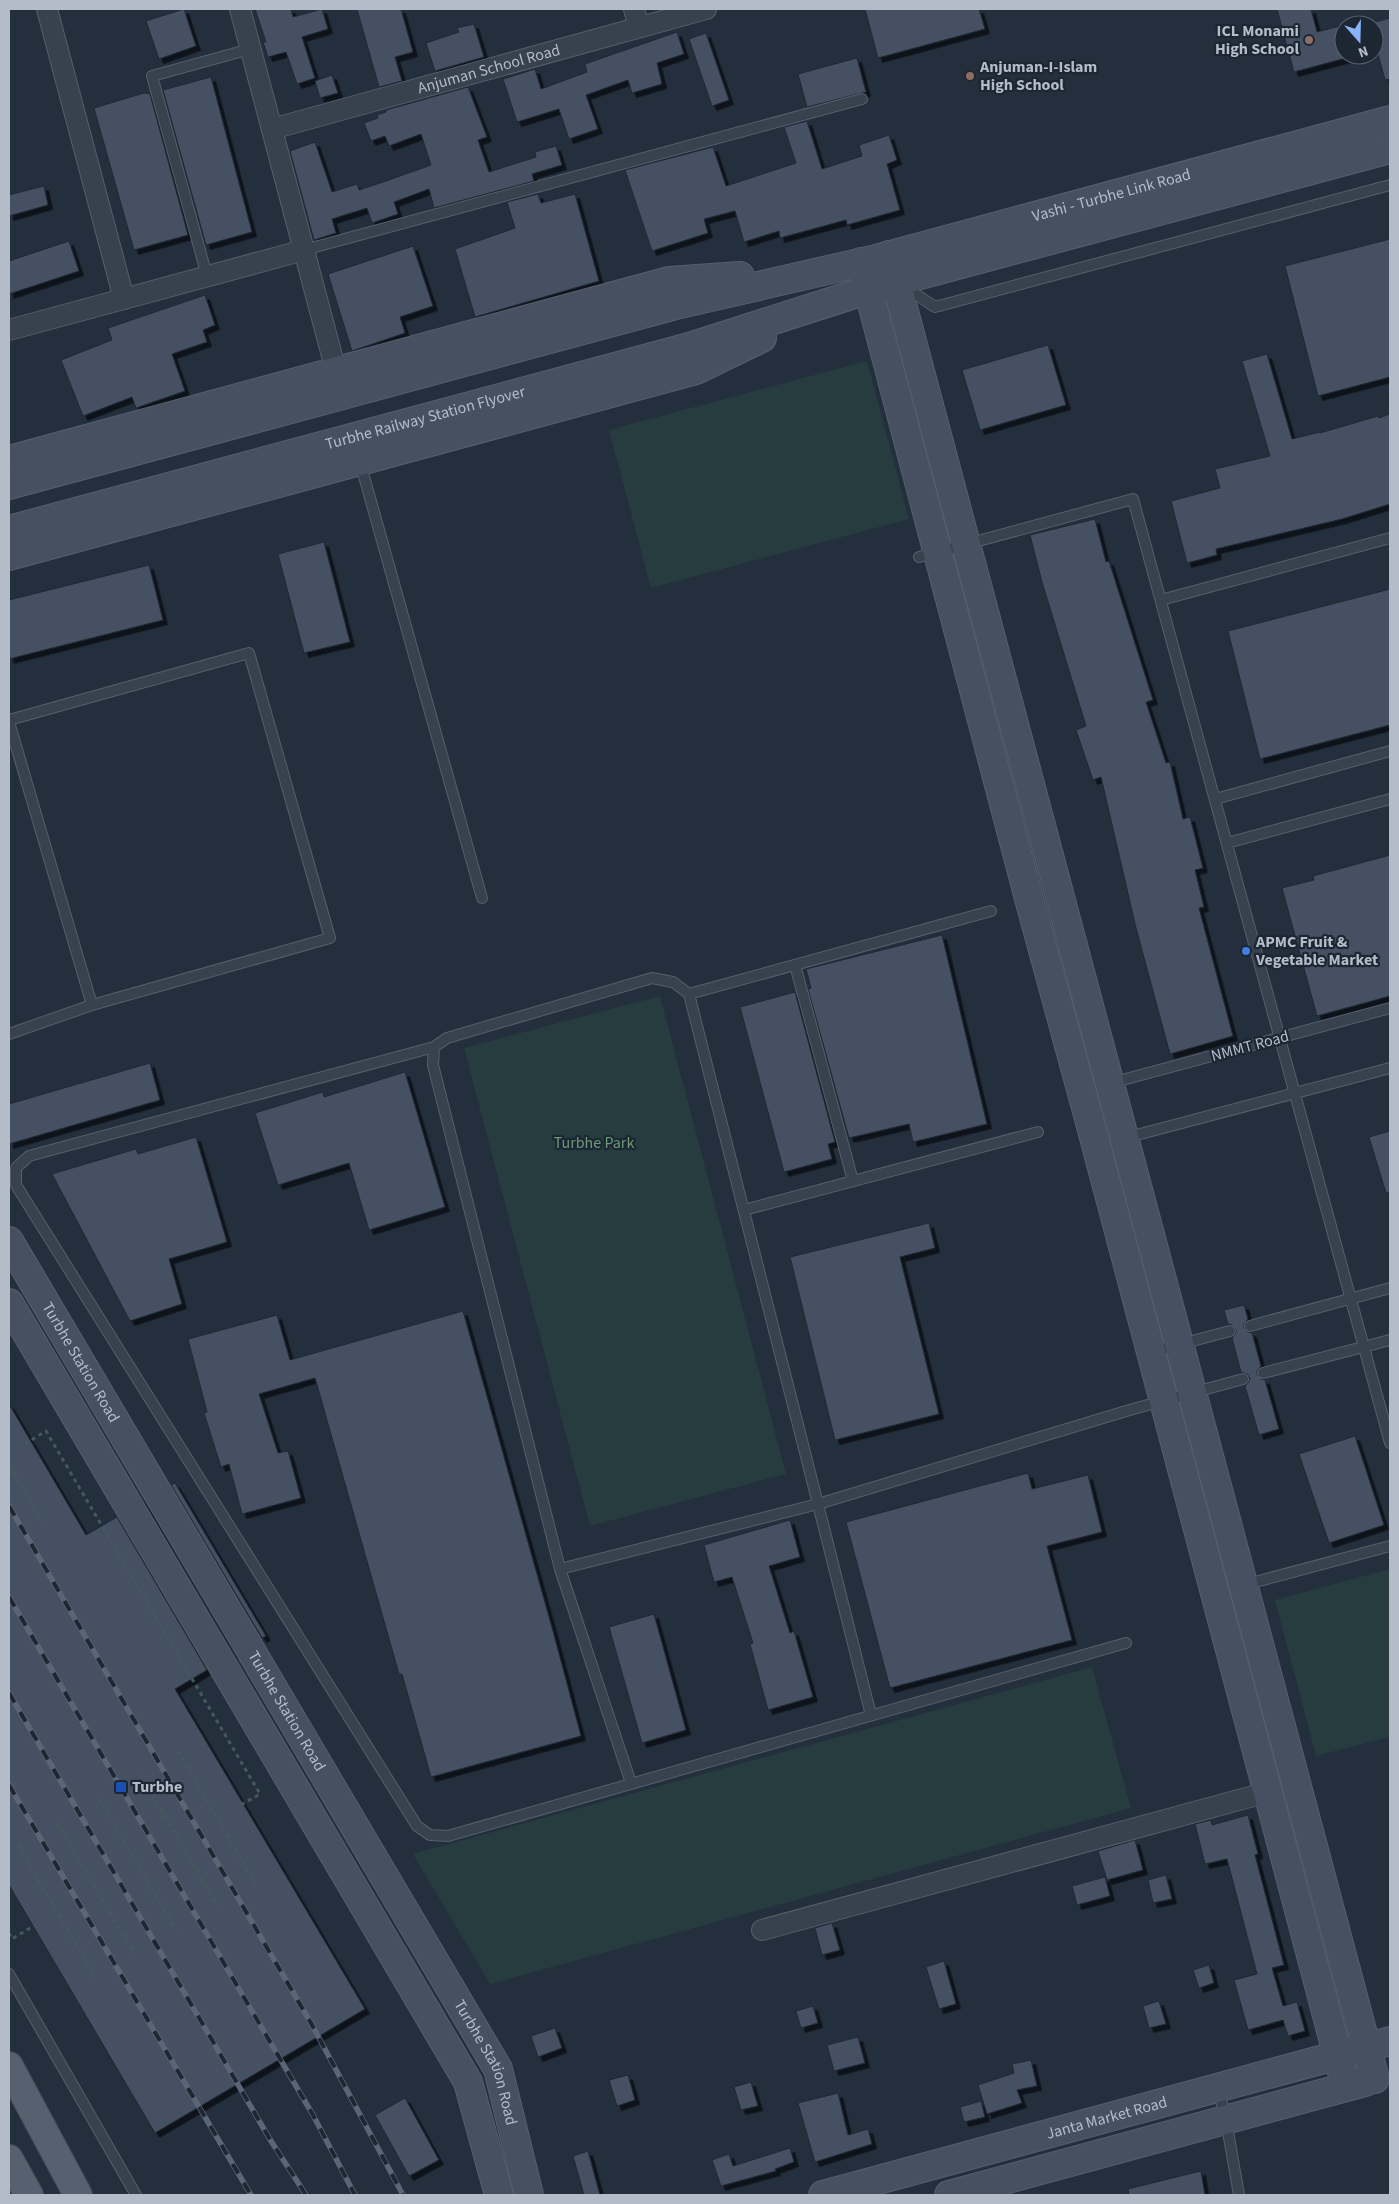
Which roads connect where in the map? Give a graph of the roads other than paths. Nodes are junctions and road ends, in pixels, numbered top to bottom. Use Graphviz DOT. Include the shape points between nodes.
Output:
graph roads {
  1 [pos="47,9"];
  2 [pos="240,9"];
  3 [pos="706,9"];
  4 [pos="637,18"];
  5 [pos="250,49"];
  6 [pos="862,99"];
  7 [pos="1390,120"];
  8 [pos="272,129"];
  9 [pos="1390,149"];
  10 [pos="1390,185"];
  11 [pos="304,250"];
  12 [pos="889,255"];
  13 [pos="861,262"];
  14 [pos="831,269"];
  15 [pos="207,276"];
  16 [pos="897,282"];
  17 [pos="869,290"];
  18 [pos="124,299"];
  19 [pos="839,299"];
  20 [pos="9,330"];
  21 [pos="336,371"];
  22 [pos="9,460"];
  23 [pos="360,461"];
  24 [pos="9,485"];
  25 [pos="9,530"];
  26 [pos="1390,538"];
  27 [pos="967,544"];
  28 [pos="929,555"];
  29 [pos="9,556"];
  30 [pos="1161,600"];
  31 [pos="9,721"];
  32 [pos="1390,751"];
  33 [pos="1215,799"];
  34 [pos="1390,799"];
  35 [pos="1227,843"];
  36 [pos="482,898"];
  37 [pos="1046,903"];
  38 [pos="991,911"];
  39 [pos="795,965"];
  40 [pos="689,994"];
  41 [pos="92,1005"];
  42 [pos="1390,1008"];
  43 [pos="9,1034"];
  44 [pos="1280,1038"];
  45 [pos="434,1047"];
  46 [pos="1390,1068"];
  47 [pos="1110,1083"];
  48 [pos="1295,1093"];
  49 [pos="1110,1126"];
  50 [pos="1038,1132"];
  51 [pos="853,1181"];
  52 [pos="744,1210"];
  53 [pos="9,1241"];
  54 [pos="1390,1288"];
  55 [pos="39,1292"];
  56 [pos="1351,1299"];
  57 [pos="10,1306"];
  58 [pos="1250,1326"];
  59 [pos="1230,1331"];
  60 [pos="1390,1340"];
  61 [pos="1180,1344"];
  62 [pos="1364,1347"];
  63 [pos="1151,1352"];
  64 [pos="1263,1373"];
  65 [pos="1243,1379"];
  66 [pos="1192,1392"];
  67 [pos="1164,1400"];
  68 [pos="1390,1444"];
  69 [pos="818,1504"];
  70 [pos="1390,1546"];
  71 [pos="560,1569"];
  72 [pos="209,1580"];
  73 [pos="1244,1586"];
  74 [pos="181,1596"];
  75 [pos="1126,1643"];
  76 [pos="871,1715"];
  77 [pos="631,1783"];
  78 [pos="1268,1792"];
  79 [pos="384,1875"];
  80 [pos="356,1893"];
  81 [pos="762,1930"];
  82 [pos="9,1974"];
  83 [pos="1379,2044"];
  84 [pos="1338,2055"];
  85 [pos="9,2066"];
  86 [pos="1383,2077"];
  87 [pos="1346,2087"];
  88 [pos="1218,2088"];
  89 [pos="1226,2120"];
  90 [pos="9,2159"];
  91 [pos="29,2195"];
  92 [pos="78,2195"];
  93 [pos="136,2195"];
  94 [pos="499,2195"];
  95 [pos="530,2195"];
  96 [pos="823,2195"];
  97 [pos="949,2195"];
  98 [pos="1238,2195"];
  1 -- 18 [label="street"];
  2 -- 5 [label="street"];
  3 -- 4 [label="street, Anjuman School Road"];
  4 -- 8 [label="street, Anjuman School Road"];
  5 -- 8 [label="street"];
  5 -- 15 [label="lane" via="152,76"];
  6 -- 11 [label="lane"];
  7 -- 12 [label="street, Vashi - Turbhe Link Road"];
  8 -- 11 [label="street"];
  9 -- 16 [label="street, Vashi - Turbhe Link Road"];
  10 -- 16 [label="lane" via="935,307"];
  11 -- 15 [label="street"];
  11 -- 21 [label="street"];
  12 -- 13 [label="street, Vashi - Turbhe Link Road"];
  12 -- 16 [label="street"];
  13 -- 14 [label="street, Vashi - Turbhe Link Road"];
  13 -- 17 [label="street"];
  14 -- 21 [label="street" via="669,281"];
  14 -- 24 [label="street" via="676,305"];
  15 -- 18 [label="street"];
  16 -- 17 [label="street, Vashi - Turbhe Link Road"];
  16 -- 27 [label="street"];
  17 -- 19 [label="street, Vashi - Turbhe Link Road"];
  17 -- 28 [label="street"];
  18 -- 20 [label="street"];
  19 -- 23 [label="street" via="696,370"];
  19 -- 25 [label="street, Turbhe Railway Station Flyover" via="689,346"];
  21 -- 22 [label="street"];
  23 -- 29 [label="street"];
  23 -- 36 [label="lane"];
  26 -- 30 [label="lane"];
  27 -- 28 [label="lane"];
  27 -- 30 [label="lane" via="1133,499"];
  27 -- 37 [label="street"];
  28 -- 37 [label="street"];
  30 -- 33 [label="lane"];
  31 -- 41 [label="lane"];
  31 -- 41 [label="lane" via="249,652 330,938"];
  32 -- 33 [label="lane"];
  33 -- 35 [label="lane"];
  34 -- 35 [label="lane"];
  35 -- 44 [label="lane"];
  37 -- 47 [label="street"];
  37 -- 49 [label="street"];
  38 -- 39 [label="lane"];
  39 -- 40 [label="lane"];
  39 -- 51 [label="lane"];
  40 -- 45 [label="lane" via="673,982 652,978 447,1038"];
  40 -- 52 [label="lane"];
  41 -- 43 [label="lane"];
  42 -- 44 [label="lane, NMMT Road"];
  44 -- 47 [label="lane, NMMT Road"];
  44 -- 48 [label="lane"];
  45 -- 71 [label="lane" via="433,1065"];
  45 -- 77 [label="lane" via="29,1156 16,1168 16,1186 417,1826 430,1835 448,1836"];
  46 -- 48 [label="lane"];
  47 -- 49 [label="street"];
  48 -- 49 [label="lane"];
  48 -- 56 [label="lane"];
  49 -- 61 [label="street"];
  49 -- 63 [label="street"];
  50 -- 51 [label="lane"];
  51 -- 52 [label="lane"];
  52 -- 69 [label="lane"];
  53 -- 55 [label="street, Turbhe Station Road"];
  54 -- 56 [label="lane"];
  55 -- 57 [label="street"];
  55 -- 72 [label="street, Turbhe Station Road"];
  56 -- 58 [label="lane"];
  56 -- 62 [label="lane"];
  57 -- 74 [label="street, Turbhe Station Road"];
  59 -- 61 [label="lane"];
  60 -- 62 [label="lane"];
  61 -- 63 [label="lane"];
  61 -- 66 [label="street"];
  62 -- 64 [label="lane"];
  62 -- 68 [label="lane"];
  63 -- 67 [label="street"];
  65 -- 66 [label="lane"];
  66 -- 67 [label="lane"];
  66 -- 73 [label="street"];
  67 -- 69 [label="lane"];
  67 -- 78 [label="street"];
  69 -- 71 [label="lane"];
  69 -- 76 [label="lane"];
  70 -- 73 [label="lane"];
  71 -- 77 [label="lane"];
  72 -- 74 [label="street"];
  72 -- 79 [label="street, Turbhe Station Road"];
  73 -- 83 [label="street"];
  74 -- 80 [label="street, Turbhe Station Road"];
  75 -- 76 [label="lane"];
  76 -- 77 [label="lane"];
  78 -- 81 [label="street"];
  78 -- 84 [label="street"];
  79 -- 80 [label="street"];
  79 -- 95 [label="street, Turbhe Station Road" via="498,2069"];
  80 -- 94 [label="street, Turbhe Station Road" via="468,2082"];
  82 -- 93 [label="lane"];
  83 -- 84 [label="street, Janta Market Road"];
  83 -- 86 [label="street"];
  84 -- 87 [label="street"];
  84 -- 88 [label="street, Janta Market Road"];
  85 -- 92 [label="main road"];
  86 -- 87 [label="street, Janta Market Road"];
  87 -- 89 [label="street, Janta Market Road"];
  88 -- 89 [label="lane"];
  88 -- 96 [label="street, Janta Market Road"];
  89 -- 97 [label="street, Janta Market Road"];
  89 -- 98 [label="lane"];
  90 -- 91 [label="main road"];
}
